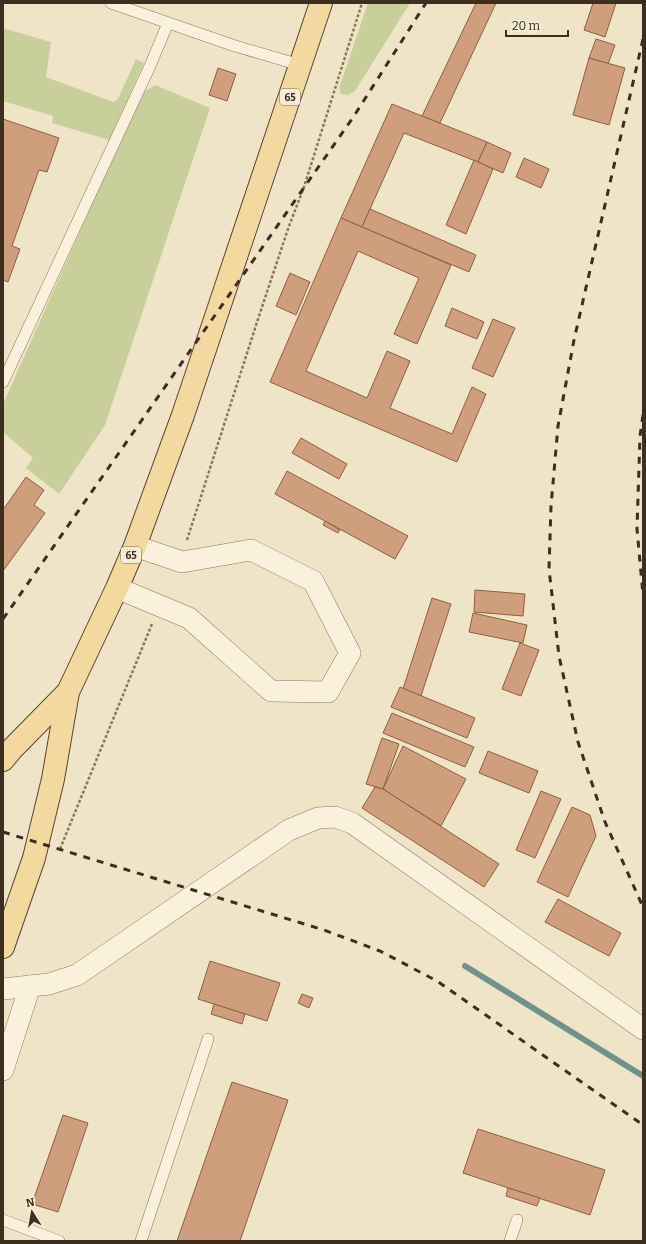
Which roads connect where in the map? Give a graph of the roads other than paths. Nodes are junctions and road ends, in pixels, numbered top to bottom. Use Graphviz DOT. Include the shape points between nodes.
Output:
graph roads {
  1 [pos="111,3"];
  2 [pos="321,3"];
  3 [pos="168,23"];
  4 [pos="300,65"];
  5 [pos="3,382"];
  6 [pos="135,546"];
  7 [pos="117,588"];
  8 [pos="68,692"];
  9 [pos="3,760"];
  10 [pos="3,947"];
  11 [pos="30,986"];
  12 [pos="3,989"];
  13 [pos="643,1029"];
  14 [pos="208,1039"];
  15 [pos="3,1070"];
  16 [pos="3,1220"];
  17 [pos="517,1220"];
  18 [pos="60,1241"];
  19 [pos="141,1241"];
  20 [pos="510,1241"];
  1 -- 3 [label="lane"];
  2 -- 4 [label="main road, 65"];
  3 -- 4 [label="lane"];
  3 -- 5 [label="lane"];
  4 -- 6 [label="main road, 65" via="183,414"];
  6 -- 7 [label="main road, 65"];
  6 -- 7 [label="street" via="182,562 251,550 313,581 350,653 328,692 271,691 189,618"];
  7 -- 8 [label="main road, 65"];
  8 -- 9 [label="main road, 65"];
  8 -- 10 [label="main road, 65" via="53,779 34,858"];
  11 -- 12 [label="street"];
  11 -- 13 [label="street" via="50,984 76,975 289,830 318,818 335,817 352,823"];
  11 -- 15 [label="street"];
  14 -- 19 [label="lane"];
  16 -- 18 [label="lane"];
  17 -- 20 [label="lane"];
}
